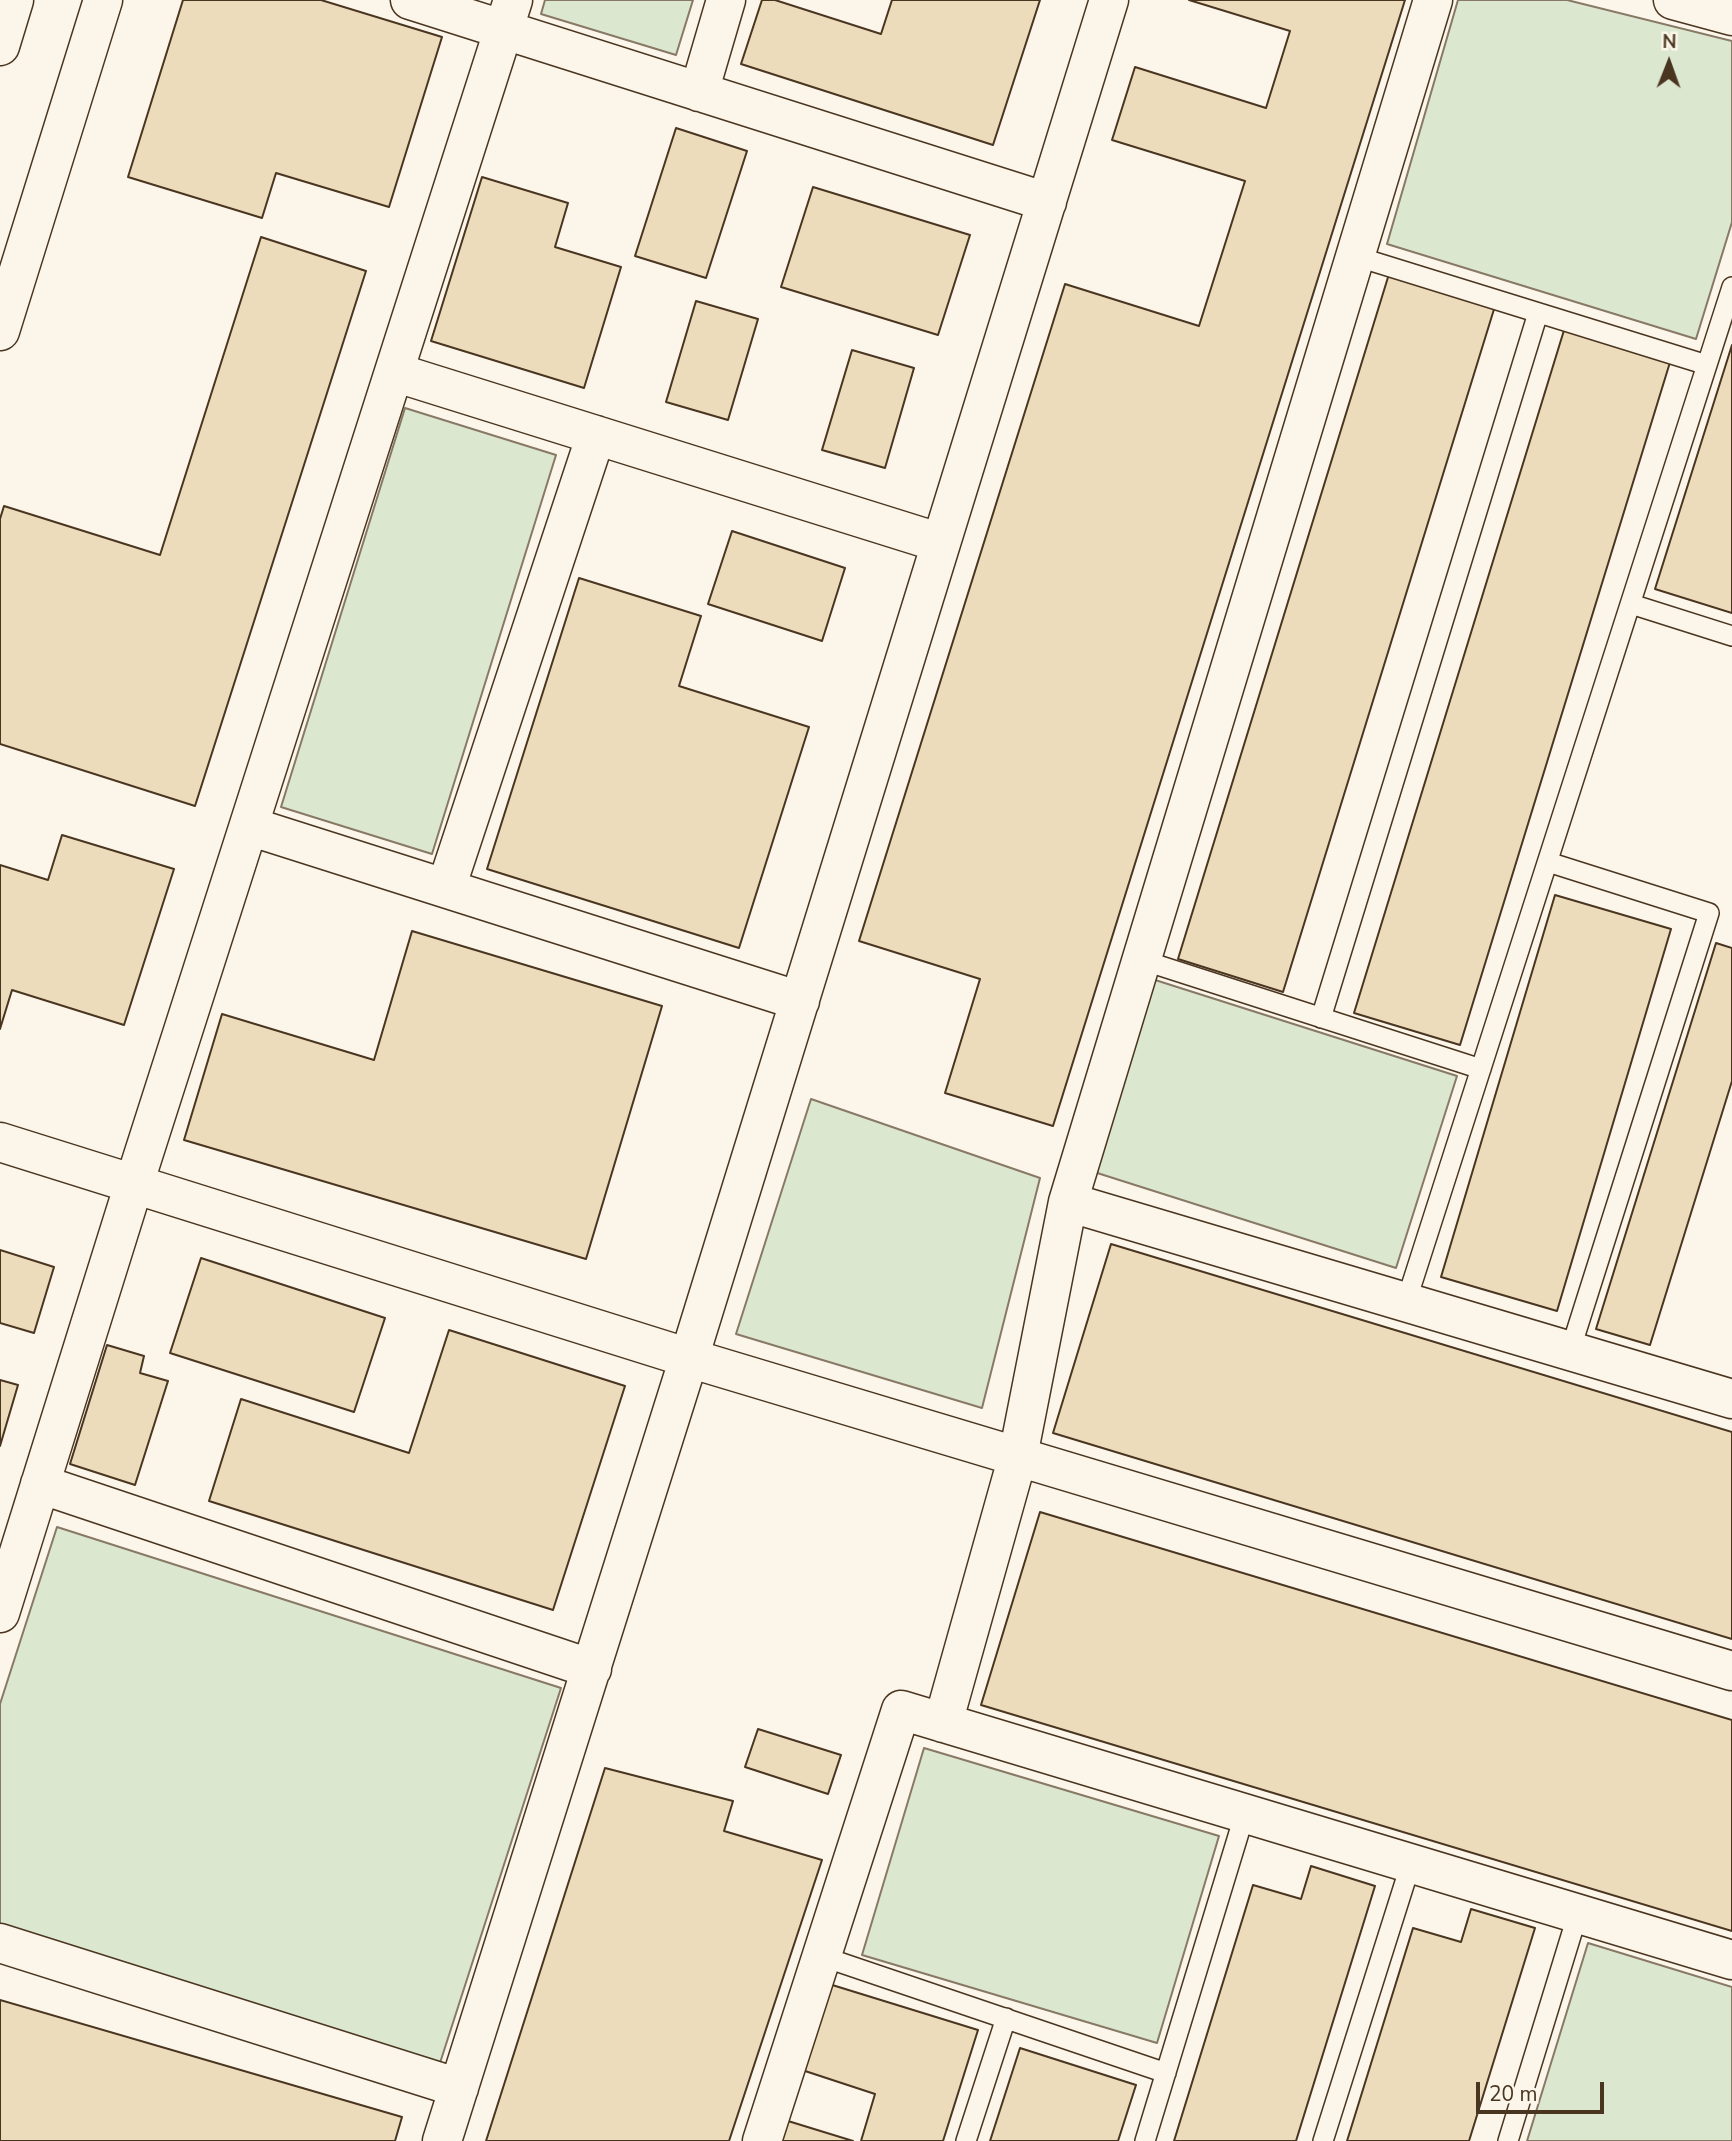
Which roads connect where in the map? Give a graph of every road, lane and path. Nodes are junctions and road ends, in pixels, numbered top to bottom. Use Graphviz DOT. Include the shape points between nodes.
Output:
graph roads {
  1 [pos="14,0"];
  2 [pos="103,0"];
  3 [pos="410,0"];
  4 [pos="726,0"];
  5 [pos="1109,0"];
  6 [pos="1433,0"];
  7 [pos="1673,0"];
  8 [pos="508,15"];
  9 [pos="1732,16"];
  10 [pos="0,46"];
  11 [pos="699,92"];
  12 [pos="1047,202"];
  13 [pos="1356,256"];
  14 [pos="1732,287"];
  15 [pos="1538,313"];
  16 [pos="0,331"];
  17 [pos="1707,365"];
  18 [pos="394,372"];
  19 [pos="596,435"];
  20 [pos="941,543"];
  21 [pos="1631,604"];
  22 [pos="1732,636"];
  23 [pos="249,826"];
  24 [pos="1548,862"];
  25 [pos="446,888"];
  26 [pos="1142,960"];
  27 [pos="800,1001"];
  28 [pos="1321,1018"];
  29 [pos="1481,1069"];
  30 [pos="0,1142"];
  31 [pos="134,1184"];
  32 [pos="1068,1202"];
  33 [pos="1406,1302"];
  34 [pos="1570,1351"];
  35 [pos="689,1357"];
  36 [pos="1732,1399"];
  37 [pos="1018,1456"];
  38 [pos="40,1484"];
  39 [pos="0,1613"];
  40 [pos="592,1669"];
  41 [pos="1732,1671"];
  42 [pos="943,1723"];
  43 [pos="1245,1813"];
  44 [pos="1411,1863"];
  45 [pos="1578,1913"];
  46 [pos="0,1943"];
  47 [pos="821,1956"];
  48 [pos="1732,1960"];
  49 [pos="1006,2018"];
  50 [pos="1166,2073"];
  51 [pos="459,2088"];
  52 [pos="442,2141"];
  53 [pos="762,2141"];
  54 [pos="967,2141"];
  55 [pos="1145,2141"];
  56 [pos="1323,2141"];
  57 [pos="1508,2141"];
  1 -- 10 [label="street"];
  2 -- 16 [label="street"];
  3 -- 8 [label="street"];
  4 -- 11 [label="street"];
  5 -- 12 [label="street"];
  6 -- 13 [label="street"];
  7 -- 9 [label="street"];
  8 -- 11 [label="street"];
  8 -- 18 [label="street"];
  11 -- 12 [label="street"];
  12 -- 20 [label="street"];
  13 -- 15 [label="lane"];
  13 -- 26 [label="street"];
  14 -- 17 [label="lane"];
  15 -- 17 [label="lane"];
  15 -- 28 [label="lane"];
  17 -- 21 [label="lane"];
  18 -- 19 [label="street"];
  18 -- 23 [label="street"];
  19 -- 20 [label="street"];
  19 -- 25 [label="street"];
  20 -- 27 [label="street"];
  21 -- 22 [label="lane"];
  21 -- 24 [label="lane"];
  23 -- 25 [label="street"];
  23 -- 31 [label="street"];
  24 -- 29 [label="lane"];
  24 -- 34 [label="lane" via="1709,913"];
  25 -- 27 [label="street"];
  26 -- 28 [label="lane"];
  26 -- 32 [label="street"];
  27 -- 35 [label="street"];
  28 -- 29 [label="lane"];
  29 -- 33 [label="lane"];
  30 -- 31 [label="street"];
  31 -- 35 [label="street"];
  31 -- 38 [label="street"];
  32 -- 33 [label="street"];
  32 -- 37 [label="street"];
  33 -- 34 [label="street"];
  34 -- 36 [label="street"];
  35 -- 37 [label="street"];
  35 -- 40 [label="street"];
  37 -- 41 [label="street"];
  37 -- 42 [label="street"];
  38 -- 39 [label="street"];
  38 -- 40 [label="street"];
  40 -- 51 [label="street"];
  42 -- 43 [label="street"];
  42 -- 47 [label="street" via="901,1710"];
  43 -- 44 [label="street"];
  43 -- 50 [label="lane"];
  44 -- 45 [label="street"];
  44 -- 56 [label="lane"];
  45 -- 48 [label="street"];
  45 -- 57 [label="lane"];
  46 -- 51 [label="street"];
  47 -- 49 [label="lane"];
  47 -- 53 [label="street"];
  49 -- 50 [label="lane"];
  49 -- 54 [label="lane"];
  50 -- 55 [label="lane"];
  51 -- 52 [label="street"];
}
